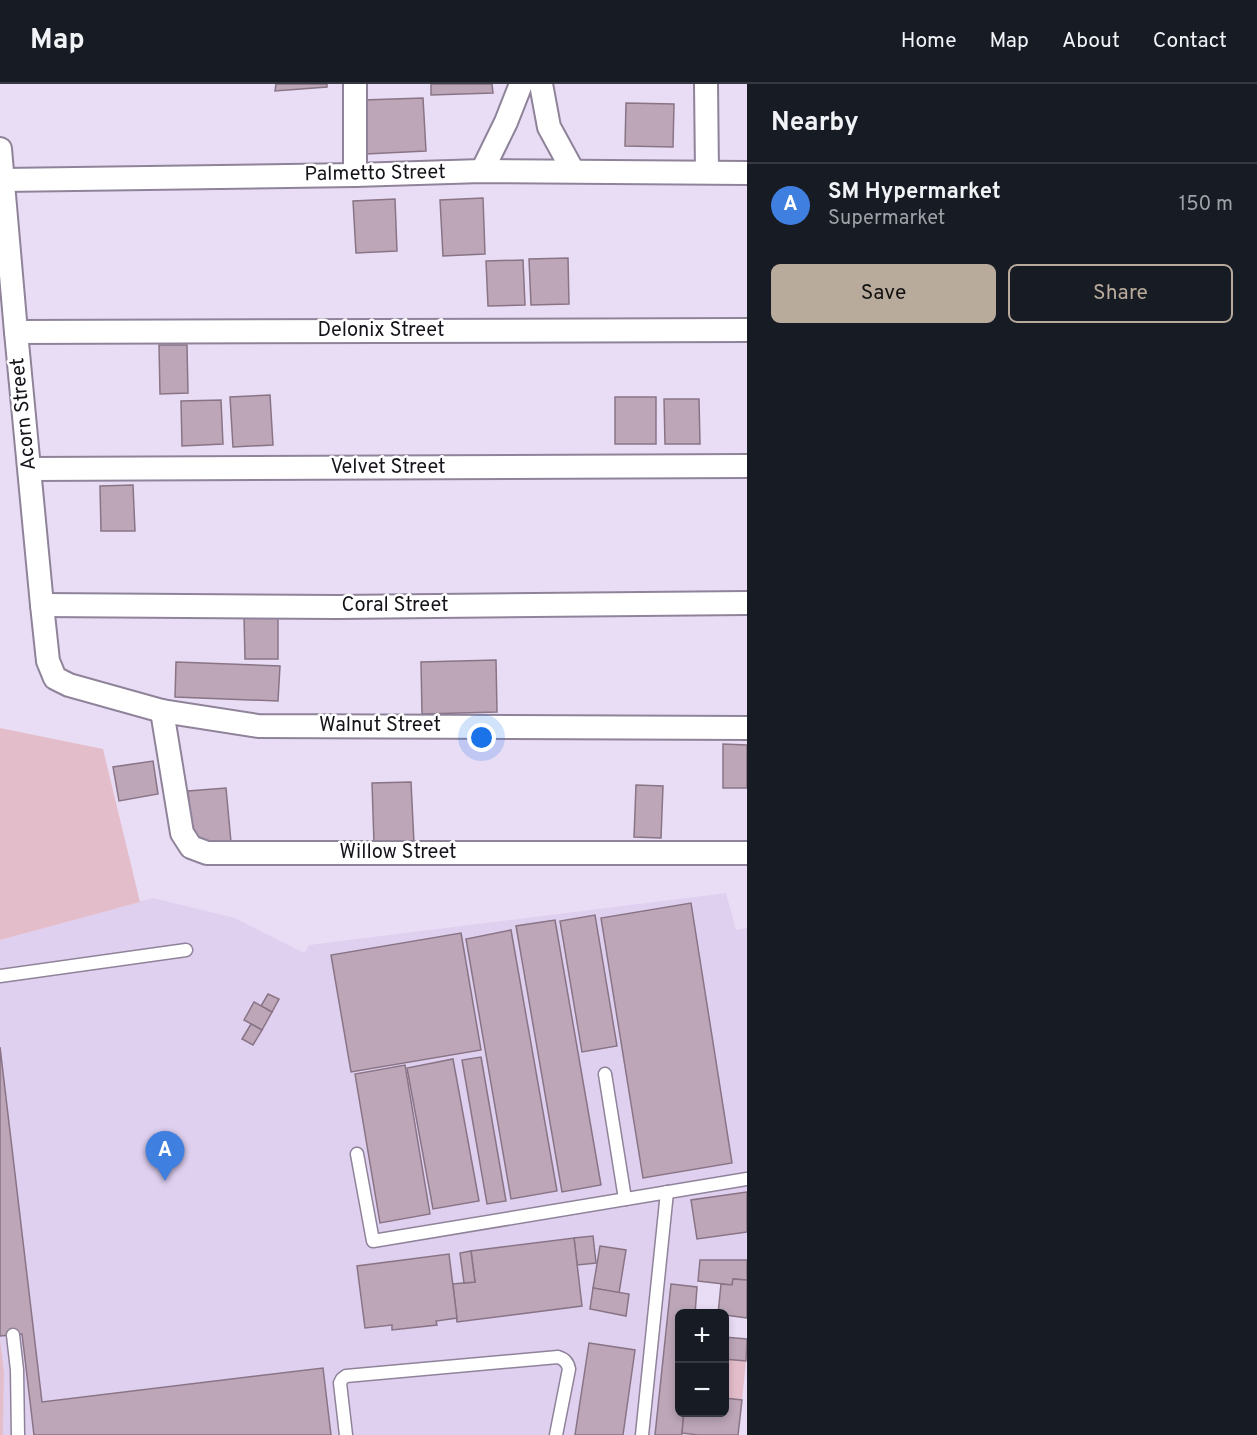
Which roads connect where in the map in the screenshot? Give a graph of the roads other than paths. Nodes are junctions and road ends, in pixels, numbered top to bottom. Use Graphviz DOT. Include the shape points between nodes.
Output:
graph roads {
  1 [pos="355,84"];
  2 [pos="521,84"];
  3 [pos="541,84"];
  4 [pos="706,84"];
  5 [pos="0,149"];
  6 [pos="482,171"];
  7 [pos="573,171"];
  8 [pos="707,172"];
  9 [pos="747,173"];
  10 [pos="355,175"];
  11 [pos="3,180"];
  12 [pos="747,330"];
  13 [pos="16,333"];
  14 [pos="747,466"];
  15 [pos="30,469"];
  16 [pos="747,603"];
  17 [pos="42,604"];
  18 [pos="55,678"];
  19 [pos="162,711"];
  20 [pos="747,728"];
  21 [pos="747,854"];
  22 [pos="186,950"];
  23 [pos="0,976"];
  24 [pos="605,1074"];
  25 [pos="357,1154"];
  26 [pos="747,1179"];
  27 [pos="667,1192"];
  28 [pos="625,1199"];
  29 [pos="13,1335"];
  30 [pos="18,1435"];
  31 [pos="346,1435"];
  32 [pos="556,1435"];
  33 [pos="642,1435"];
  1 -- 10 [label="street"];
  2 -- 6 [label="street"];
  3 -- 7 [label="street" via="549,127"];
  4 -- 8 [label="street"];
  5 -- 11 [label="street, Acorn Street"];
  6 -- 7 [label="street, Palmetto Street"];
  6 -- 10 [label="street, Palmetto Street"];
  7 -- 8 [label="street, Palmetto Street"];
  8 -- 9 [label="street, Palmetto Street"];
  10 -- 11 [label="street, Palmetto Street"];
  11 -- 13 [label="street, Acorn Street"];
  12 -- 13 [label="street, Delonix Street"];
  13 -- 15 [label="street, Acorn Street"];
  14 -- 15 [label="street, Velvet Street"];
  15 -- 17 [label="street, Acorn Street"];
  16 -- 17 [label="street, Coral Street" via="337,607"];
  17 -- 18 [label="street, Acorn Street" via="48,662"];
  18 -- 19 [label="street, Walnut Street"];
  19 -- 20 [label="street, Walnut Street" via="258,726"];
  19 -- 21 [label="street, Willow Street" via="182,833 191,847 207,853"];
  22 -- 23 [label="lane"];
  24 -- 28 [label="lane"];
  25 -- 28 [label="lane" via="373,1241"];
  26 -- 27 [label="lane"];
  27 -- 28 [label="lane"];
  27 -- 33 [label="lane"];
  29 -- 30 [label="lane"];
  31 -- 32 [label="lane" via="340,1383 346,1376 558,1357 566,1361 569,1369"];
}
